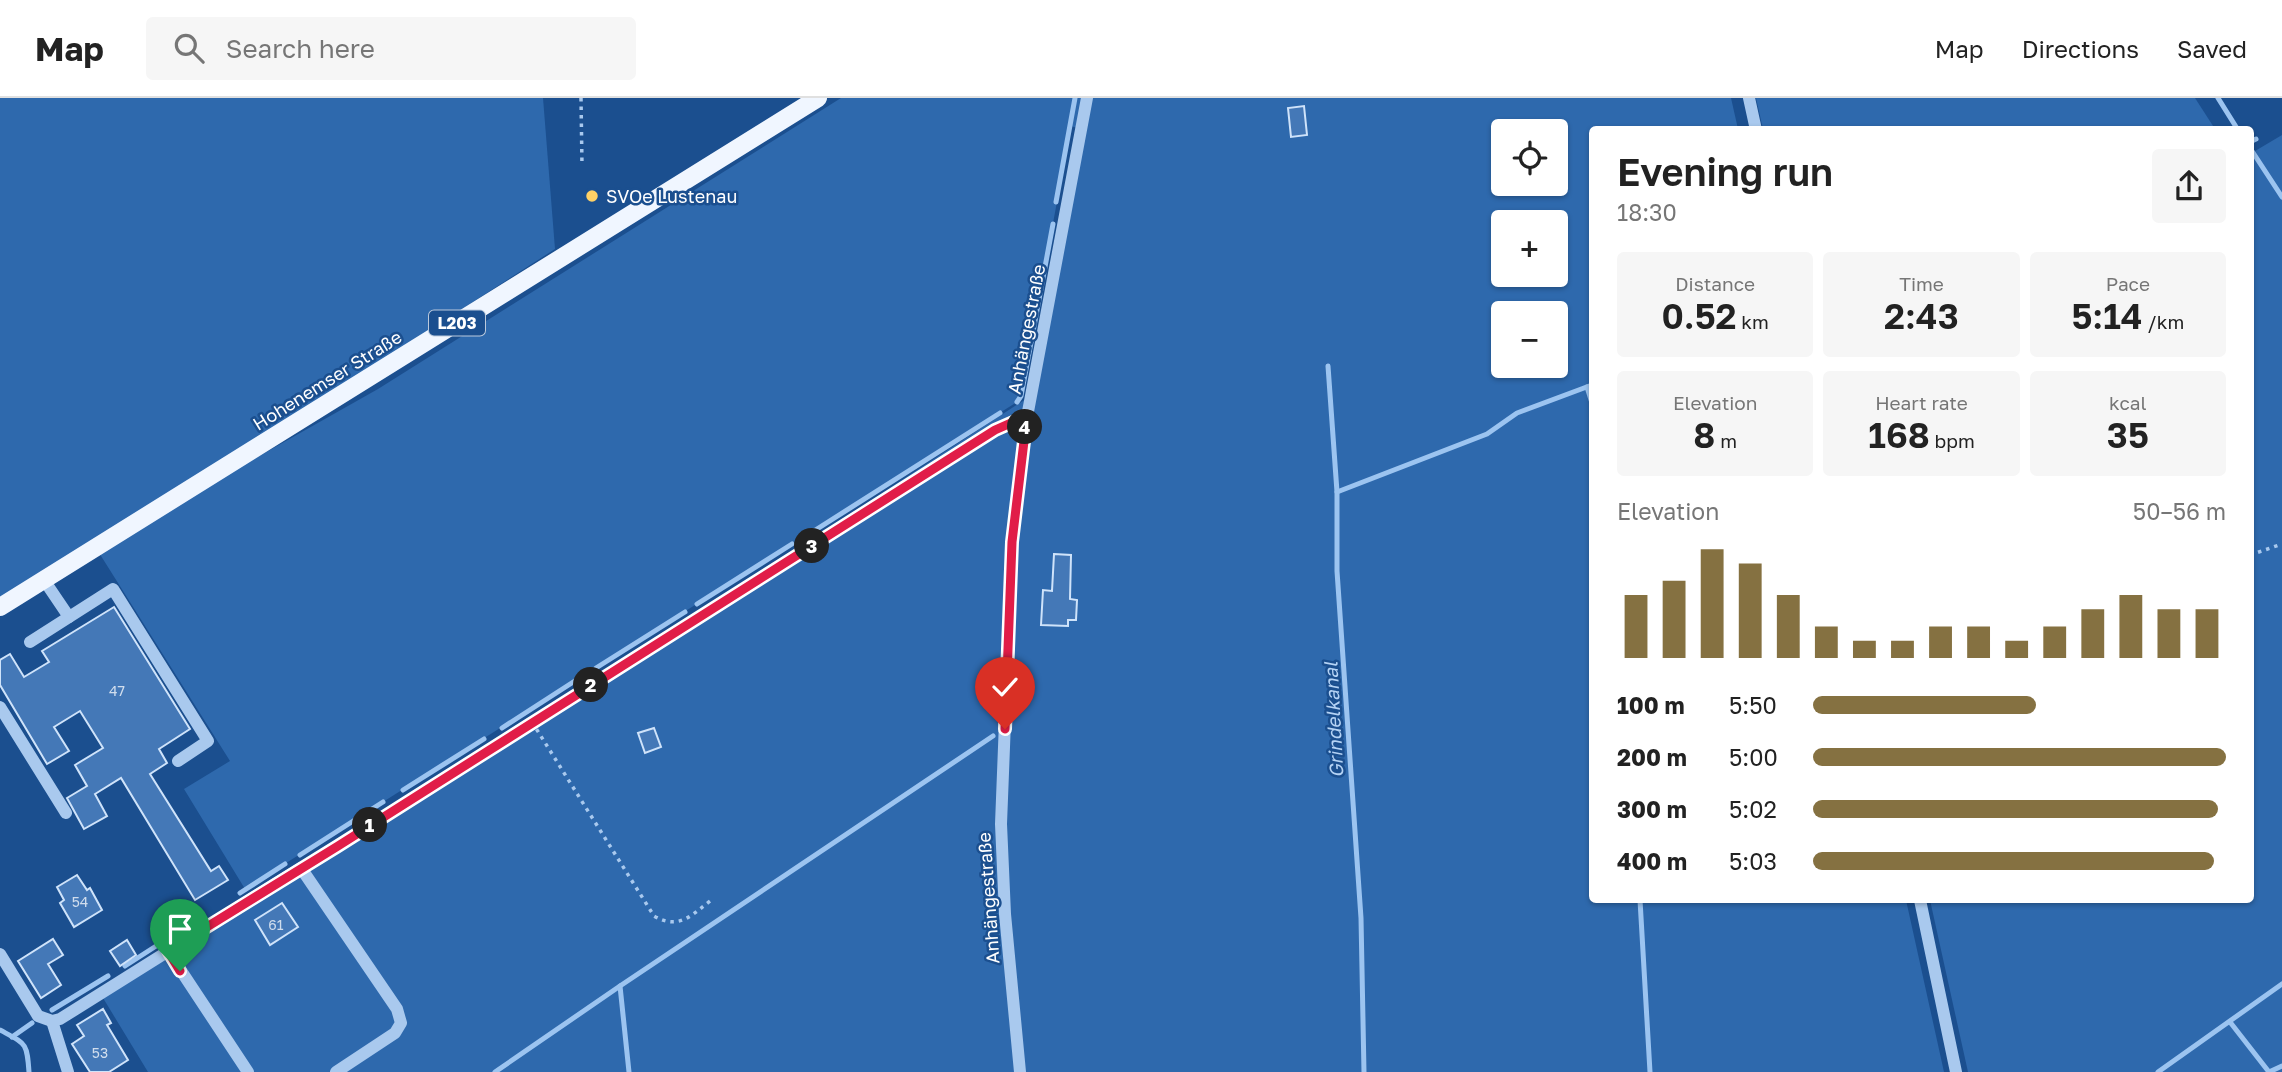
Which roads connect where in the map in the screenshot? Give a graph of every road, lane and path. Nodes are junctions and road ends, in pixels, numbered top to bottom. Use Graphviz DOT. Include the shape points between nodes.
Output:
graph roads {
  1 [pos="581,98"];
  2 [pos="818,98"];
  3 [pos="1087,98"];
  4 [pos="1749,98"];
  5 [pos="1755,126"];
  6 [pos="582,166"];
  7 [pos="1027,416"];
  8 [pos="2282,544"];
  9 [pos="2254,554"];
  10 [pos="44,580"];
  11 [pos="0,607"];
  12 [pos="69,618"];
  13 [pos="30,642"];
  14 [pos="0,707"];
  15 [pos="532,722"];
  16 [pos="178,761"];
  17 [pos="66,813"];
  18 [pos="301,868"];
  19 [pos="713,899"];
  20 [pos="1921,903"];
  21 [pos="168,951"];
  22 [pos="0,954"];
  23 [pos="52,1021"];
  24 [pos="342,1071"];
  25 [pos="68,1072"];
  26 [pos="248,1072"];
  27 [pos="1020,1072"];
  28 [pos="1956,1072"];
  1 -- 6 [label="path"];
  2 -- 10 [label="main road, Hohenemser Straße / L203"];
  3 -- 7 [label="street, Anhängestraße"];
  4 -- 5 [label="street"];
  7 -- 15 [label="path" via="995,430"];
  7 -- 27 [label="street, Anhängestraße" via="1012,542 1000,824"];
  8 -- 9 [label="path"];
  10 -- 11 [label="main road, Hohenemser Straße / L203"];
  10 -- 12 [label="street"];
  12 -- 13 [label="street"];
  12 -- 16 [label="street" via="113,589 208,741"];
  14 -- 17 [label="street"];
  15 -- 18 [label="path"];
  15 -- 19 [label="path" via="654,916 674,923"];
  18 -- 21 [label="street"];
  18 -- 24 [label="street" via="397,1009 401,1023 395,1033"];
  20 -- 28 [label="street"];
  21 -- 23 [label="street"];
  21 -- 26 [label="street"];
  22 -- 23 [label="street" via="38,1016"];
  23 -- 25 [label="street"];
}
